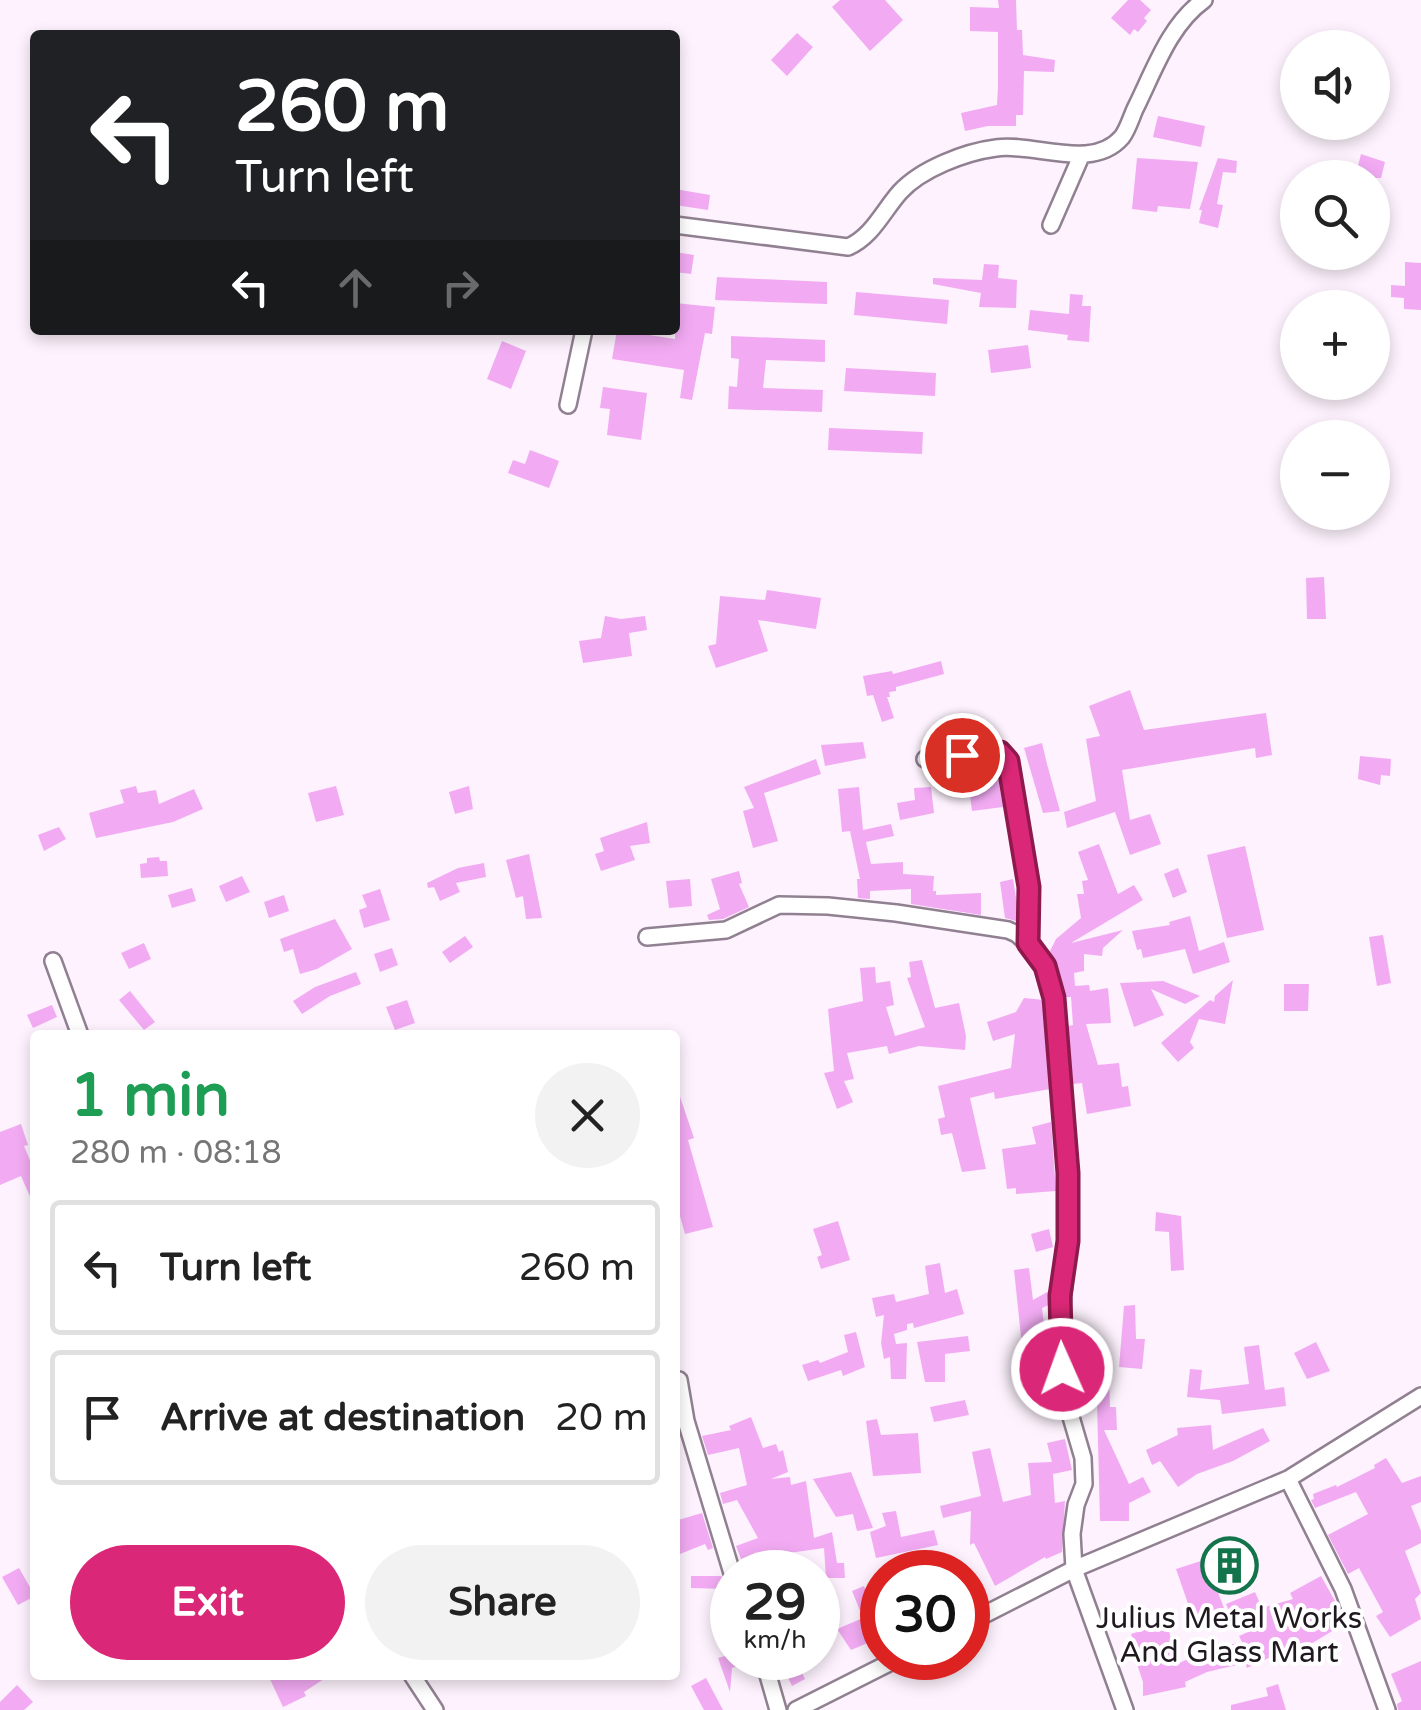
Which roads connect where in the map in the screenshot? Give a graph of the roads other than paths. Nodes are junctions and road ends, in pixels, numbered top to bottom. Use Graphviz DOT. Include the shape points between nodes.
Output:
graph roads {
  1 [pos="1204,0"];
  2 [pos="1082,154"];
  3 [pos="680,226"];
  4 [pos="1051,226"];
  5 [pos="583,335"];
  6 [pos="568,404"];
  7 [pos="925,758"];
  8 [pos="647,937"];
  9 [pos="1028,943"];
  10 [pos="53,962"];
  11 [pos="78,1030"];
  12 [pos="680,1386"];
  13 [pos="1421,1396"];
  14 [pos="1288,1479"];
  15 [pos="725,1550"];
  16 [pos="1074,1568"];
  17 [pos="990,1612"];
  18 [pos="860,1678"];
  19 [pos="415,1680"];
  20 [pos="769,1680"];
  21 [pos="435,1710"];
  22 [pos="778,1710"];
  23 [pos="796,1710"];
  24 [pos="1126,1710"];
  25 [pos="1387,1710"];
  1 -- 2 [label="street" via="1166,44 1122,136 1108,148"];
  2 -- 3 [label="street" via="998,147 964,156 904,188 862,241 848,247"];
  2 -- 4 [label="street"];
  5 -- 6 [label="street"];
  7 -- 9 [label="street" via="1000,752 1008,761 1029,887"];
  8 -- 9 [label="street" via="726,930 779,905 1008,930"];
  9 -- 16 [label="street" via="1045,966 1054,998 1068,1173 1059,1345 1083,1458"];
  10 -- 11 [label="street"];
  12 -- 15 [label="street"];
  13 -- 14 [label="street"];
  14 -- 16 [label="street"];
  14 -- 25 [label="street" via="1343,1589"];
  16 -- 17 [label="street"];
  16 -- 24 [label="street"];
  18 -- 23 [label="street"];
  19 -- 21 [label="street"];
  20 -- 22 [label="street"];
}
